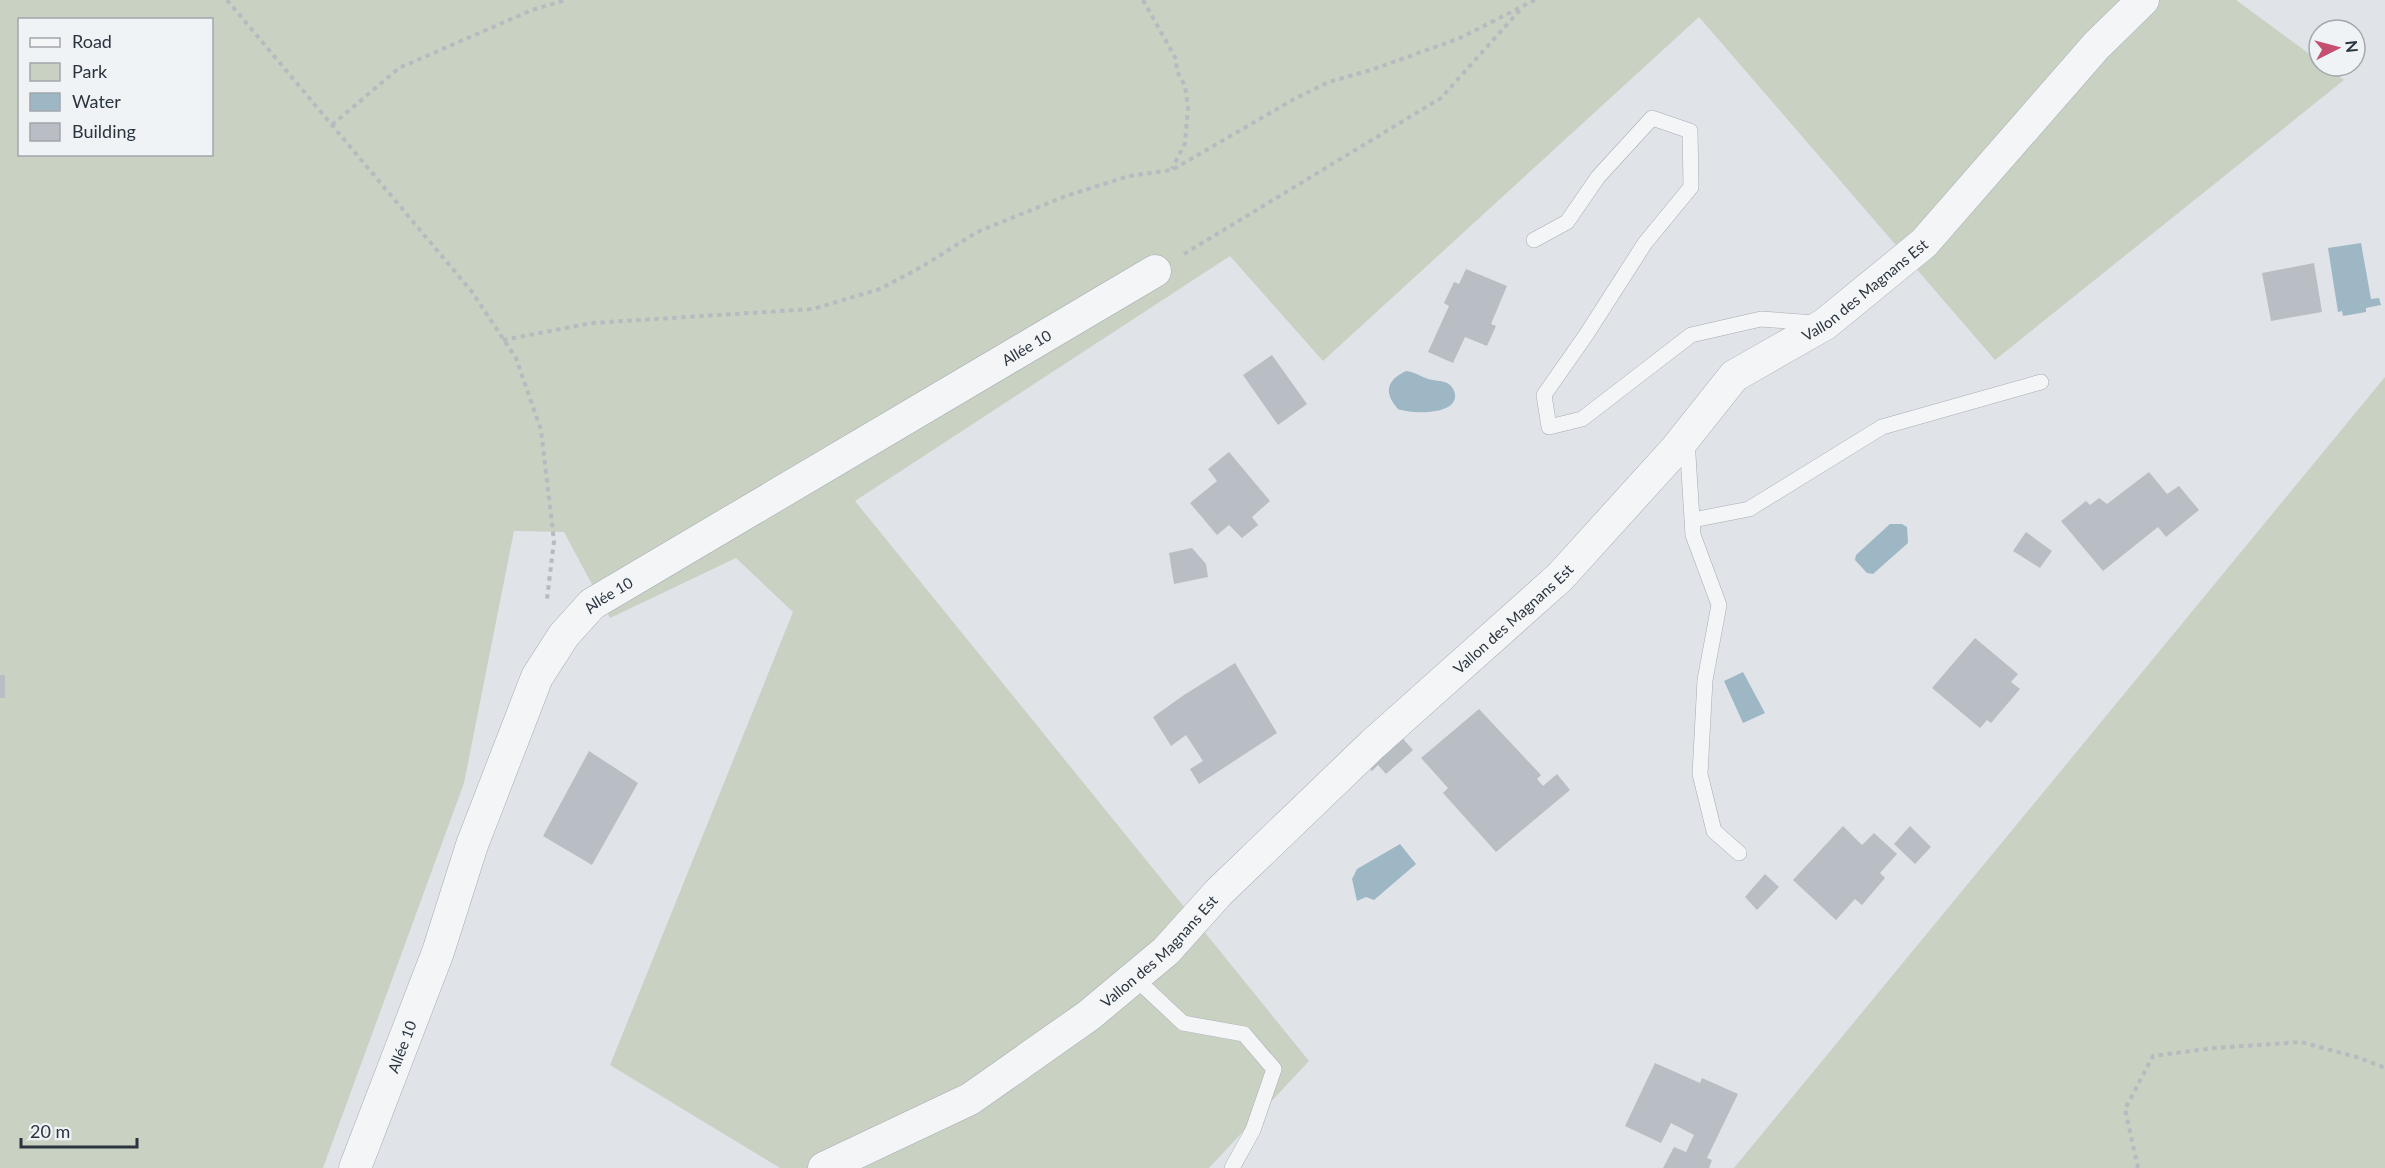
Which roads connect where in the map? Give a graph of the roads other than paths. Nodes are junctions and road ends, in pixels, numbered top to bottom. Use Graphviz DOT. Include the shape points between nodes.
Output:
graph roads {
  1 [pos="2143,0"];
  2 [pos="1534,240"];
  3 [pos="1155,271"];
  4 [pos="1825,324"];
  5 [pos="2041,382"];
  6 [pos="1686,436"];
  7 [pos="1692,520"];
  8 [pos="1738,853"];
  9 [pos="1134,977"];
  10 [pos="355,1168"];
  11 [pos="824,1168"];
  12 [pos="1232,1168"];
  1 -- 4 [label="street, Vallon des Magnans Est" via="2096,46 1924,243"];
  2 -- 4 [label="lane" via="1567,222 1598,177 1652,118 1690,131 1691,187 1646,243 1544,395 1549,427 1582,419 1691,336 1761,319"];
  3 -- 10 [label="street, Allée 10" via="592,604 564,635 537,677"];
  4 -- 6 [label="street, Vallon des Magnans Est" via="1734,376"];
  5 -- 7 [label="lane" via="1882,428 1749,508"];
  6 -- 7 [label="lane"];
  6 -- 9 [label="street, Vallon des Magnans Est" via="1560,577 1372,744 1219,892 1166,951"];
  7 -- 8 [label="lane" via="1719,604 1705,680 1700,774 1714,831"];
  9 -- 11 [label="street, Vallon des Magnans Est" via="1088,1016 970,1099"];
  9 -- 12 [label="lane" via="1183,1023 1244,1034 1274,1069 1253,1130"];
}
